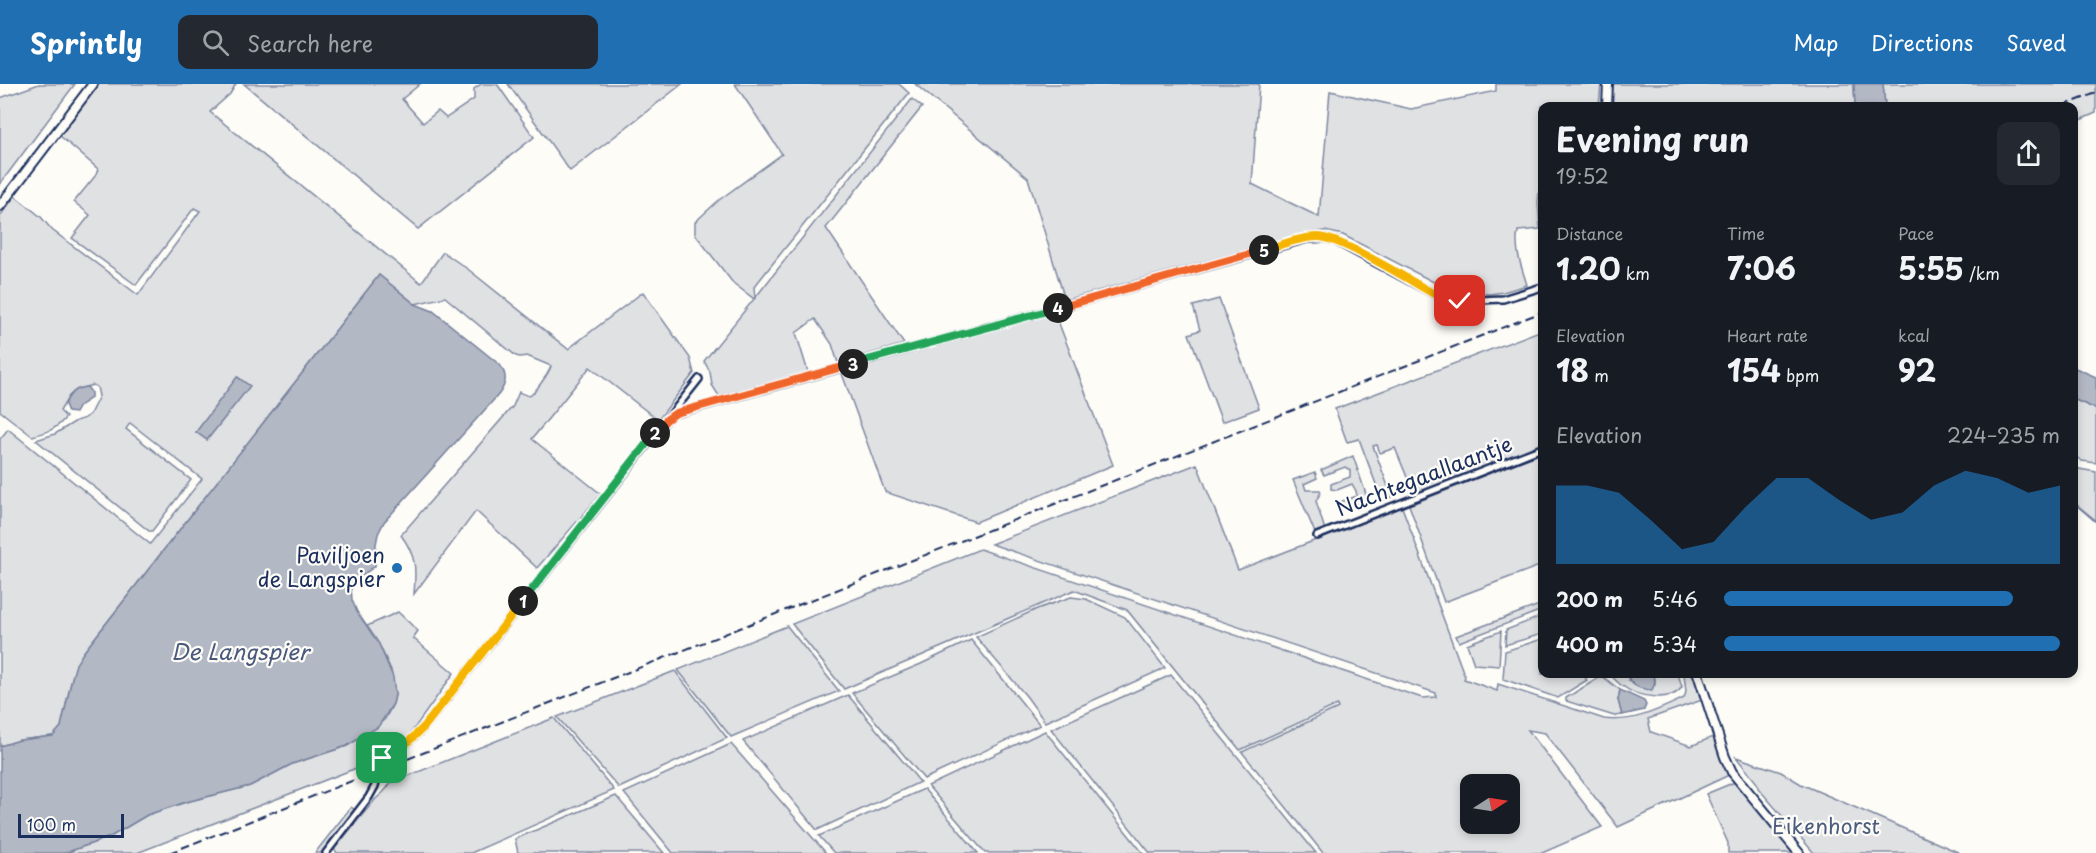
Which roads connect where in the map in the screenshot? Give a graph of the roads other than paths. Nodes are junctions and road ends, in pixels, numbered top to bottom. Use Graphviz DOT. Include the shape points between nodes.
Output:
graph roads {
  1 [pos="93,84"];
  2 [pos="1608,84"];
  3 [pos="1607,102"];
  4 [pos="0,206"];
  5 [pos="1538,288"];
  6 [pos="699,379"];
  7 [pos="671,415"];
  8 [pos="1538,450"];
  9 [pos="1317,536"];
  10 [pos="1699,678"];
  11 [pos="326,853"];
  12 [pos="1799,853"];
  1 -- 4 [label="street"];
  2 -- 3 [label="street"];
  5 -- 7 [label="street" via="1503,299 1454,300 1434,294 1335,241 1306,238"];
  6 -- 7 [label="street"];
  7 -- 11 [label="street" via="424,727 382,758 375,786"];
  8 -- 9 [label="street, Nachtegaallaantje"];
  10 -- 12 [label="street" via="1725,757"];
}
